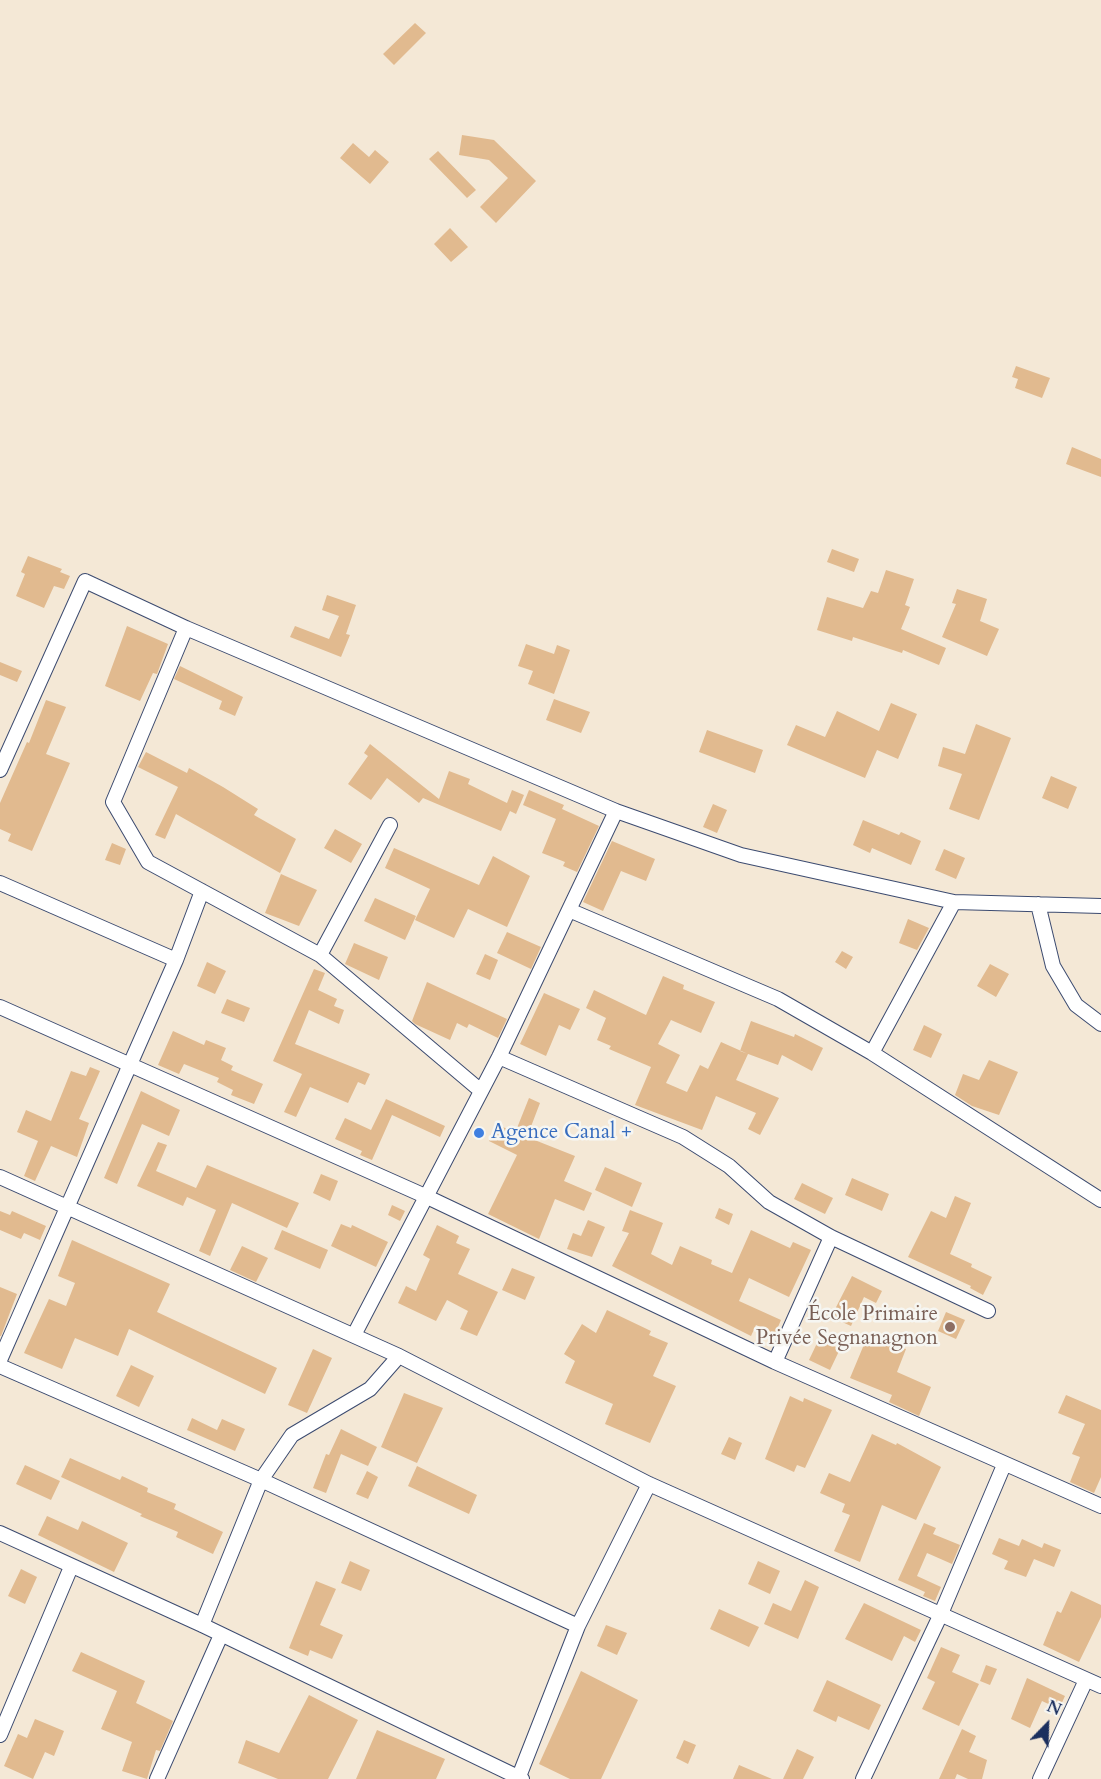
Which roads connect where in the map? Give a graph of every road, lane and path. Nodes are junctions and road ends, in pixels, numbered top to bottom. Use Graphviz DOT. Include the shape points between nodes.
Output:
graph roads {
  1 [pos="186,628"];
  2 [pos="0,770"];
  3 [pos="616,811"];
  4 [pos="390,825"];
  5 [pos="0,883"];
  6 [pos="202,891"];
  7 [pos="954,902"];
  8 [pos="1038,904"];
  9 [pos="1101,906"];
  10 [pos="569,910"];
  11 [pos="320,955"];
  12 [pos="176,960"];
  13 [pos="0,1007"];
  14 [pos="1101,1024"];
  15 [pos="872,1053"];
  16 [pos="499,1057"];
  17 [pos="129,1063"];
  18 [pos="481,1091"];
  19 [pos="0,1177"];
  20 [pos="426,1196"];
  21 [pos="1101,1200"];
  22 [pos="66,1208"];
  23 [pos="831,1237"];
  24 [pos="988,1311"];
  25 [pos="354,1335"];
  26 [pos="399,1356"];
  27 [pos="0,1360"];
  28 [pos="776,1362"];
  29 [pos="0,1366"];
  30 [pos="1005,1465"];
  31 [pos="261,1480"];
  32 [pos="649,1484"];
  33 [pos="1101,1506"];
  34 [pos="0,1533"];
  35 [pos="71,1567"];
  36 [pos="940,1616"];
  37 [pos="202,1625"];
  38 [pos="578,1626"];
  39 [pos="221,1635"];
  40 [pos="1086,1680"];
  41 [pos="1101,1686"];
  42 [pos="0,1735"];
  43 [pos="519,1778"];
  44 [pos="157,1779"];
  45 [pos="863,1779"];
  46 [pos="1040,1779"];
  1 -- 2 [label="street" via="85,581"];
  1 -- 3 [label="street"];
  1 -- 6 [label="street" via="114,802 148,862"];
  3 -- 7 [label="street" via="741,855"];
  3 -- 10 [label="street"];
  4 -- 11 [label="street"];
  5 -- 12 [label="street"];
  6 -- 11 [label="street"];
  6 -- 12 [label="street"];
  7 -- 8 [label="street"];
  7 -- 15 [label="street"];
  8 -- 9 [label="street"];
  8 -- 14 [label="street" via="1053,966 1076,1005"];
  10 -- 15 [label="street" via="777,999"];
  10 -- 16 [label="street"];
  11 -- 18 [label="street"];
  12 -- 17 [label="street"];
  13 -- 17 [label="street"];
  15 -- 21 [label="street"];
  16 -- 18 [label="street"];
  16 -- 23 [label="street" via="682,1137 729,1166 769,1202"];
  17 -- 20 [label="street"];
  17 -- 22 [label="street"];
  18 -- 20 [label="street"];
  19 -- 22 [label="street"];
  20 -- 25 [label="street"];
  20 -- 28 [label="street"];
  22 -- 25 [label="street"];
  22 -- 27 [label="street"];
  23 -- 24 [label="street"];
  23 -- 28 [label="street"];
  25 -- 26 [label="street"];
  26 -- 31 [label="street" via="370,1389 291,1435"];
  26 -- 32 [label="street"];
  28 -- 30 [label="street"];
  29 -- 31 [label="street"];
  30 -- 33 [label="street"];
  30 -- 36 [label="street"];
  31 -- 37 [label="street"];
  31 -- 38 [label="street"];
  32 -- 36 [label="street"];
  32 -- 38 [label="street"];
  34 -- 35 [label="street"];
  35 -- 37 [label="street"];
  35 -- 42 [label="street"];
  36 -- 40 [label="street"];
  36 -- 45 [label="street"];
  37 -- 39 [label="street"];
  38 -- 43 [label="street"];
  39 -- 43 [label="street"];
  39 -- 44 [label="street"];
  40 -- 41 [label="street"];
  40 -- 46 [label="street"];
}
